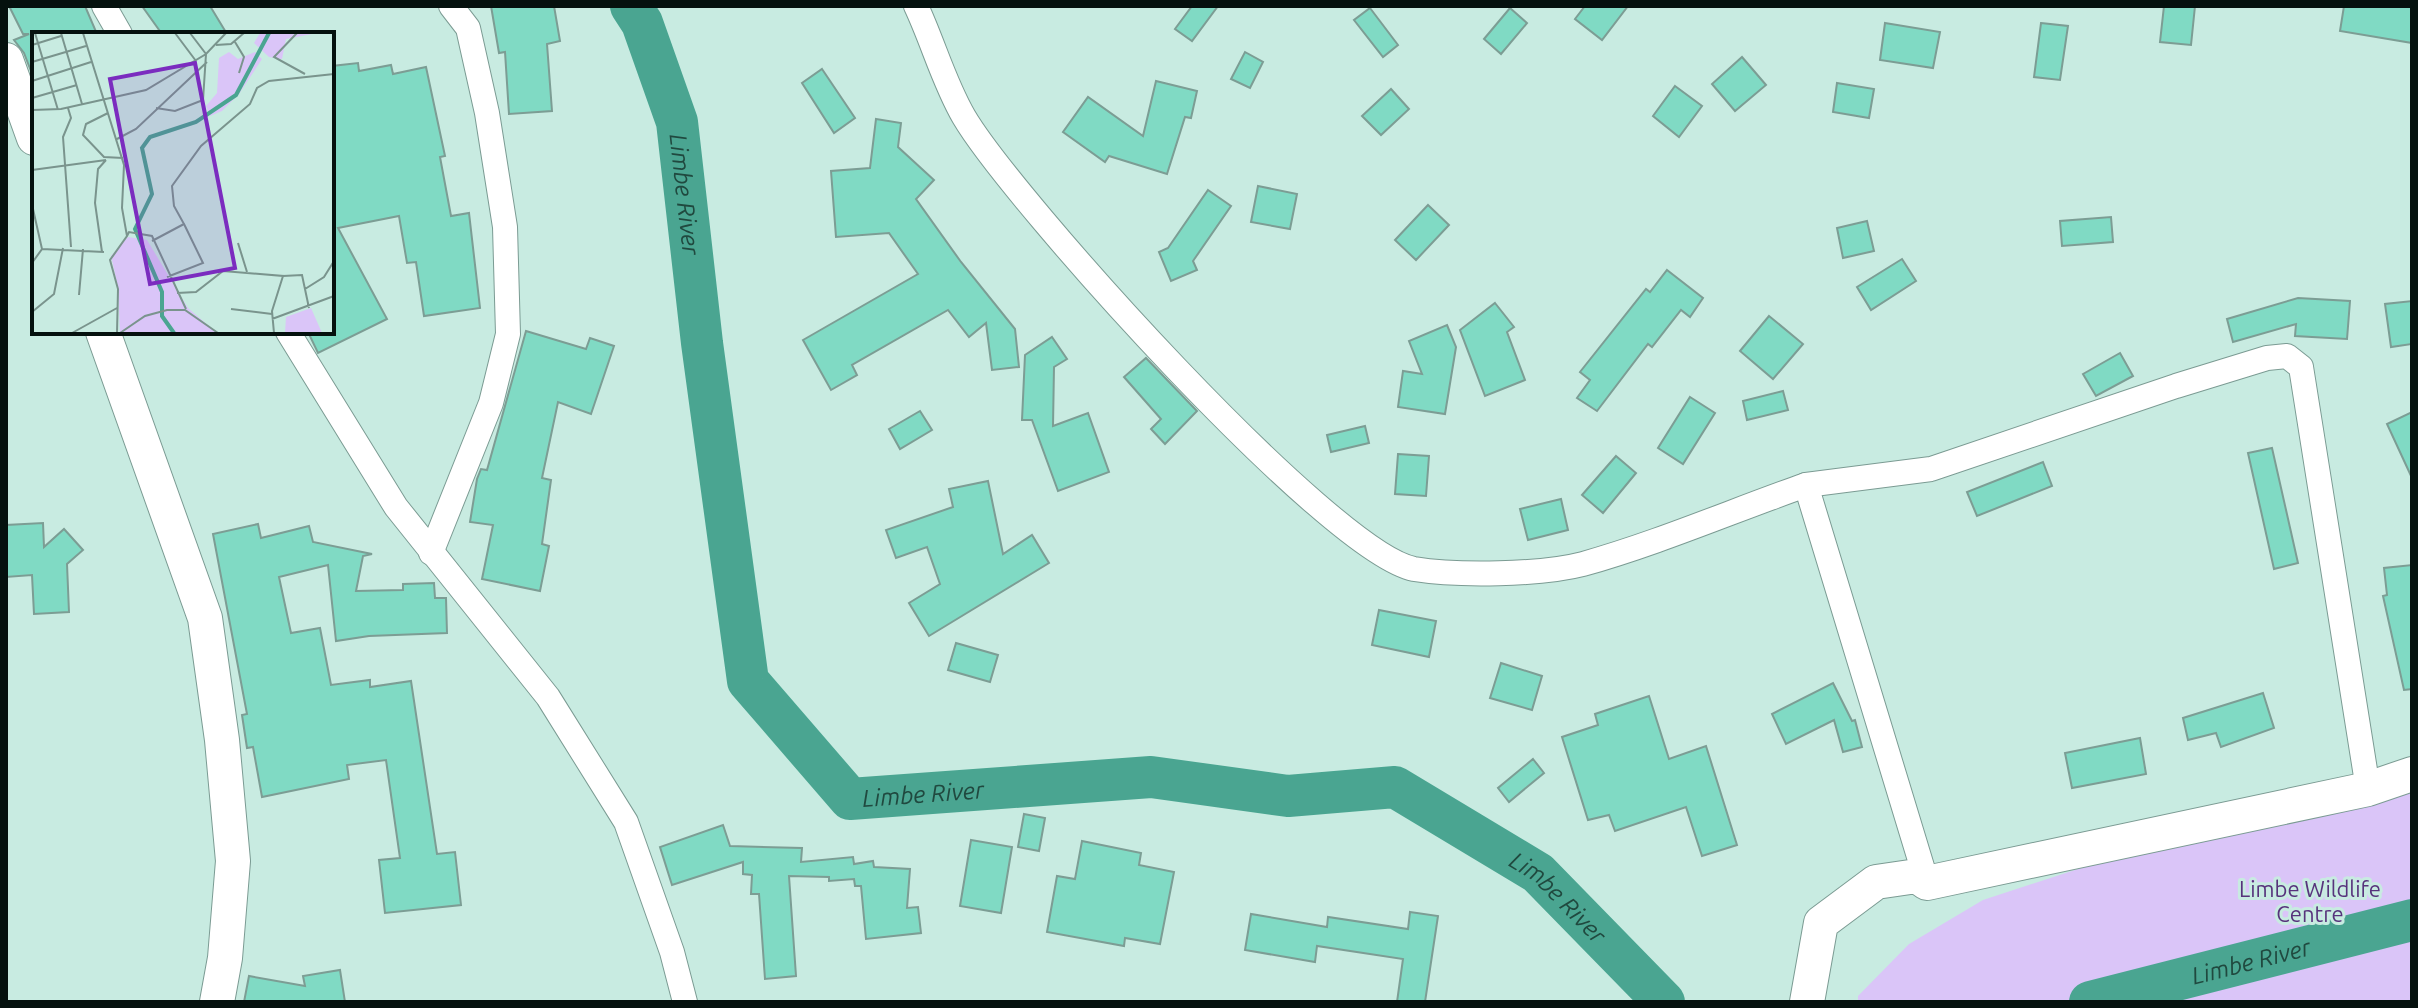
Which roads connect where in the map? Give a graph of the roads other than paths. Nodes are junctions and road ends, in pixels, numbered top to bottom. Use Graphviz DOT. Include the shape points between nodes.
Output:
graph roads {
  1 [pos="104,6"];
  2 [pos="451,6"];
  3 [pos="916,6"];
  4 [pos="119,32"];
  5 [pos="6,60"];
  6 [pos="32,132"];
  7 [pos="104,334"];
  8 [pos="289,334"];
  9 [pos="1806,485"];
  10 [pos="431,553"];
  11 [pos="2412,774"];
  12 [pos="2368,789"];
  13 [pos="1927,883"];
  14 [pos="217,1002"];
  15 [pos="685,1002"];
  16 [pos="1807,1002"];
  1 -- 4 [label="street"];
  2 -- 10 [label="street" via="468,28 487,113 505,227 508,334 491,403"];
  3 -- 9 [label="street" via="964,117 1054,233 1269,464 1352,534 1410,568 1463,575 1581,565"];
  5 -- 6 [label="street"];
  7 -- 14 [label="street" via="205,618 233,861"];
  8 -- 10 [label="street" via="396,507"];
  9 -- 12 [label="street" via="1931,469 2176,386 2287,356 2301,367"];
  9 -- 13 [label="street"];
  10 -- 15 [label="street" via="548,697 626,822"];
  11 -- 12 [label="street"];
  12 -- 13 [label="street"];
  13 -- 16 [label="street" via="1917,876 1876,882 1821,923"];
}
